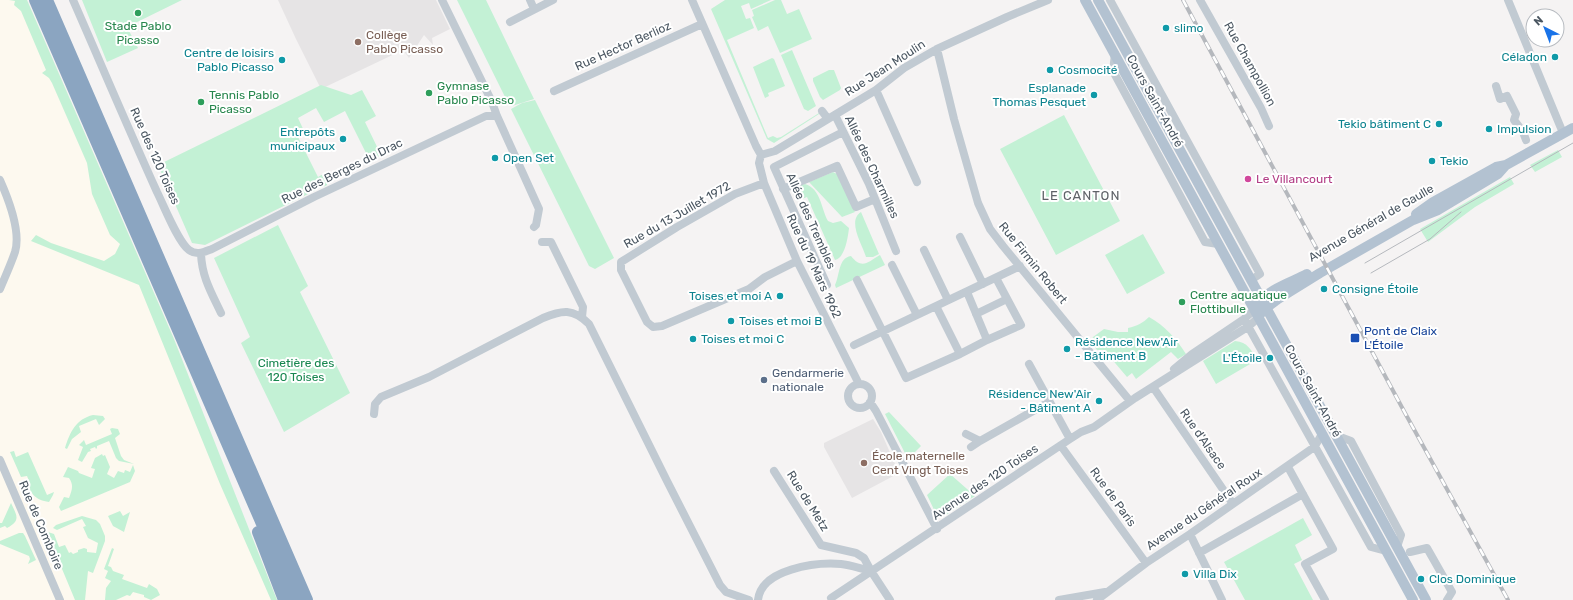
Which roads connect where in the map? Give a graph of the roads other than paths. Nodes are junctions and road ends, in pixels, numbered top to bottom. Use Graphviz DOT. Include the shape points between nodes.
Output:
graph roads {
  1 [pos="35,0"];
  2 [pos="46,0"];
  3 [pos="73,0"];
  4 [pos="442,0"];
  5 [pos="530,0"];
  6 [pos="553,0"];
  7 [pos="692,0"];
  8 [pos="1048,0"];
  9 [pos="1084,0"];
  10 [pos="1098,0"];
  11 [pos="1110,0"];
  12 [pos="1200,0"];
  13 [pos="1508,0"];
  14 [pos="534,9"];
  15 [pos="510,22"];
  16 [pos="702,24"];
  17 [pos="937,49"];
  18 [pos="1156,86"];
  19 [pos="1496,86"];
  20 [pos="876,90"];
  21 [pos="554,91"];
  22 [pos="822,111"];
  23 [pos="1159,112"];
  24 [pos="497,116"];
  25 [pos="831,117"];
  26 [pos="1269,126"];
  27 [pos="1573,128"];
  28 [pos="843,132"];
  29 [pos="1563,133"];
  30 [pos="1526,140"];
  31 [pos="761,154"];
  32 [pos="0,180"];
  33 [pos="917,182"];
  34 [pos="764,183"];
  35 [pos="783,189"];
  36 [pos="875,200"];
  37 [pos="534,227"];
  38 [pos="1224,230"];
  39 [pos="1236,232"];
  40 [pos="960,237"];
  41 [pos="542,242"];
  42 [pos="924,250"];
  43 [pos="896,251"];
  44 [pos="200,254"];
  45 [pos="797,261"];
  46 [pos="892,265"];
  47 [pos="1020,266"];
  48 [pos="996,278"];
  49 [pos="857,280"];
  50 [pos="1251,280"];
  51 [pos="983,284"];
  52 [pos="827,285"];
  53 [pos="0,289"];
  54 [pos="967,292"];
  55 [pos="1007,299"];
  56 [pos="948,300"];
  57 [pos="1264,303"];
  58 [pos="936,306"];
  59 [pos="221,313"];
  60 [pos="976,314"];
  61 [pos="1256,314"];
  62 [pos="917,315"];
  63 [pos="582,316"];
  64 [pos="1247,323"];
  65 [pos="883,331"];
  66 [pos="987,340"];
  67 [pos="854,345"];
  68 [pos="960,354"];
  69 [pos="1029,364"];
  70 [pos="859,384"];
  71 [pos="1153,387"];
  72 [pos="870,402"];
  73 [pos="1049,402"];
  74 [pos="1130,402"];
  75 [pos="374,414"];
  76 [pos="966,434"];
  77 [pos="1322,434"];
  78 [pos="1335,435"];
  79 [pos="1070,439"];
  80 [pos="980,441"];
  81 [pos="1061,446"];
  82 [pos="1315,446"];
  83 [pos="971,447"];
  84 [pos="0,460"];
  85 [pos="1352,466"];
  86 [pos="1288,467"];
  87 [pos="774,471"];
  88 [pos="1367,472"];
  89 [pos="246,486"];
  90 [pos="1303,494"];
  91 [pos="1233,504"];
  92 [pos="937,529"];
  93 [pos="1190,534"];
  94 [pos="1397,547"];
  95 [pos="1386,551"];
  96 [pos="1199,552"];
  97 [pos="1410,552"];
  98 [pos="1146,563"];
  99 [pos="871,571"];
  100 [pos="1108,592"];
  101 [pos="831,598"];
  102 [pos="59,599"];
  103 [pos="284,600"];
  104 [pos="295,600"];
  105 [pos="307,600"];
  106 [pos="749,600"];
  107 [pos="758,600"];
  108 [pos="890,600"];
  109 [pos="1059,600"];
  110 [pos="1097,600"];
  111 [pos="1222,600"];
  112 [pos="1325,600"];
  113 [pos="1413,600"];
  114 [pos="1426,600"];
  115 [pos="1447,600"];
  1 -- 89 [label="highway"];
  2 -- 105 [label="highway"];
  3 -- 44 [label="street, Rue des 120 Toises" via="170,218 183,244 188,250"];
  4 -- 24 [label="street"];
  5 -- 14 [label="street"];
  6 -- 14 [label="street"];
  7 -- 16 [label="street"];
  8 -- 17 [label="street, Rue Jean Moulin"];
  9 -- 61 [label="main road, Cours Saint-André"];
  10 -- 23 [label="main road, Cours Saint-André"];
  11 -- 18 [label="street, Cours Saint-André"];
  12 -- 26 [label="street, Rue Champollion"];
  13 -- 29 [label="street"];
  14 -- 15 [label="street"];
  16 -- 21 [label="street, Rue Hector Berlioz"];
  16 -- 31 [label="street"];
  17 -- 20 [label="street, Rue Jean Moulin" via="904,68"];
  17 -- 47 [label="street, Rue Firmin Robert" via="978,203 990,229"];
  18 -- 23 [label="street, Cours Saint-André" via="1156,94 1160,101"];
  18 -- 39 [label="street, Cours Saint-André"];
  19 -- 30 [label="street" via="1500,99 1507,96 1516,114 1514,120"];
  20 -- 25 [label="street, Rue Jean Moulin"];
  20 -- 33 [label="street"];
  22 -- 25 [label="street, Allée des Charmilles"];
  23 -- 38 [label="main road, Cours Saint-André"];
  24 -- 37 [label="street" via="539,209"];
  24 -- 44 [label="street, Rue des Berges du Drac" via="486,116 408,152"];
  25 -- 28 [label="street, Allée des Charmilles"];
  25 -- 31 [label="street, Rue Jean Moulin" via="775,151"];
  27 -- 29 [label="main road, Avenue Général de Gaulle"];
  28 -- 35 [label="street, Allée des Trembles" via="774,167"];
  28 -- 36 [label="street, Allée des Charmilles"];
  29 -- 57 [label="main road, Avenue Général de Gaulle" via="1433,202 1411,218 1326,266 1283,286"];
  31 -- 34 [label="street, Rue du 19 Mars 1962" via="759,163"];
  32 -- 53 [label="street" via="15,225 15,250"];
  34 -- 45 [label="street, Rue du 19 Mars 1962"];
  34 -- 45 [label="street, Rue du 13 Juillet 1972" via="735,194 677,227 621,262 620,270 647,322 653,327 662,326 749,288"];
  35 -- 36 [label="street" via="837,166 856,207"];
  35 -- 52 [label="street, Allée des Trembles"];
  36 -- 43 [label="street, Allée des Charmilles"];
  38 -- 39 [label="street"];
  38 -- 50 [label="main road, Cours Saint-André"];
  39 -- 50 [label="street, Cours Saint-André" via="1260,274"];
  40 -- 51 [label="street"];
  41 -- 63 [label="street" via="551,242 583,307"];
  42 -- 56 [label="street"];
  44 -- 59 [label="street" via="204,279"];
  45 -- 70 [label="street, Rue du 19 Mars 1962"];
  46 -- 62 [label="street"];
  47 -- 48 [label="street"];
  47 -- 74 [label="street, Rue Firmin Robert"];
  48 -- 51 [label="street"];
  48 -- 55 [label="street"];
  49 -- 65 [label="street"];
  50 -- 57 [label="main road, Cours Saint-André"];
  51 -- 54 [label="street"];
  54 -- 56 [label="street"];
  54 -- 60 [label="street"];
  55 -- 60 [label="street"];
  55 -- 66 [label="street" via="1021,325"];
  56 -- 58 [label="street"];
  57 -- 61 [label="main road, Avenue Général de Gaulle"];
  57 -- 78 [label="main road, Cours Saint-André"];
  58 -- 62 [label="street"];
  58 -- 68 [label="street"];
  60 -- 66 [label="street"];
  61 -- 64 [label="street, Avenue des 120 Toises"];
  61 -- 77 [label="main road, Cours Saint-André"];
  62 -- 65 [label="street"];
  63 -- 75 [label="street" via="571,312 557,312 543,318 428,377 381,397 375,404"];
  63 -- 106 [label="street" via="589,324 720,585 726,592"];
  64 -- 71 [label="street, Avenue des 120 Toises"];
  64 -- 82 [label="street, Cours Saint-André"];
  65 -- 67 [label="street"];
  65 -- 68 [label="street" via="906,378"];
  66 -- 68 [label="street"];
  69 -- 73 [label="street"];
  70 -- 72 [label="street, Rue du 19 Mars 1962" via="870,390"];
  70 -- 72 [label="street" via="849,391 849,401 859,408"];
  71 -- 74 [label="street, Avenue des 120 Toises"];
  71 -- 91 [label="street, Rue d'Alsace"];
  72 -- 92 [label="street, Rue du 19 Mars 1962"];
  73 -- 79 [label="street"];
  73 -- 80 [label="street"];
  74 -- 79 [label="street, Avenue des 120 Toises" via="1094,427"];
  76 -- 80 [label="street"];
  77 -- 82 [label="street, Avenue du Général Roux"];
  77 -- 95 [label="main road, Cours Saint-André"];
  78 -- 85 [label="main road, Cours Saint-André"];
  78 -- 88 [label="street, Cours Saint-André" via="1351,442"];
  79 -- 81 [label="street, Avenue des 120 Toises"];
  80 -- 83 [label="street"];
  81 -- 92 [label="street, Avenue des 120 Toises"];
  81 -- 98 [label="street, Rue de Paris"];
  82 -- 86 [label="street, Avenue du Général Roux"];
  82 -- 95 [label="street, Cours Saint-André" via="1371,547"];
  84 -- 102 [label="street, Rue de Comboire"];
  85 -- 88 [label="street"];
  85 -- 94 [label="main road, Cours Saint-André"];
  86 -- 90 [label="street"];
  86 -- 91 [label="street, Avenue du Général Roux"];
  87 -- 99 [label="street, Rue de Metz" via="821,545 856,553 864,558"];
  88 -- 94 [label="street, Cours Saint-André" via="1401,535"];
  89 -- 103 [label="highway" via="258,534"];
  89 -- 104 [label="highway"];
  90 -- 96 [label="street"];
  90 -- 112 [label="street" via="1333,549 1306,564"];
  91 -- 93 [label="street, Avenue du Général Roux"];
  92 -- 99 [label="street, Avenue des 120 Toises"];
  93 -- 96 [label="street"];
  93 -- 98 [label="street, Avenue du Général Roux"];
  94 -- 114 [label="main road, Cours Saint-André"];
  95 -- 113 [label="main road, Cours Saint-André"];
  96 -- 111 [label="street"];
  97 -- 115 [label="street" via="1428,548 1452,592"];
  98 -- 100 [label="street, Avenue du Général Roux"];
  99 -- 101 [label="street, Avenue des 120 Toises"];
  99 -- 107 [label="street" via="842,564 796,567 774,577 762,586"];
  99 -- 108 [label="street, Rue de Metz"];
  100 -- 109 [label="street"];
  100 -- 110 [label="street, Avenue du Général Roux"];
}
